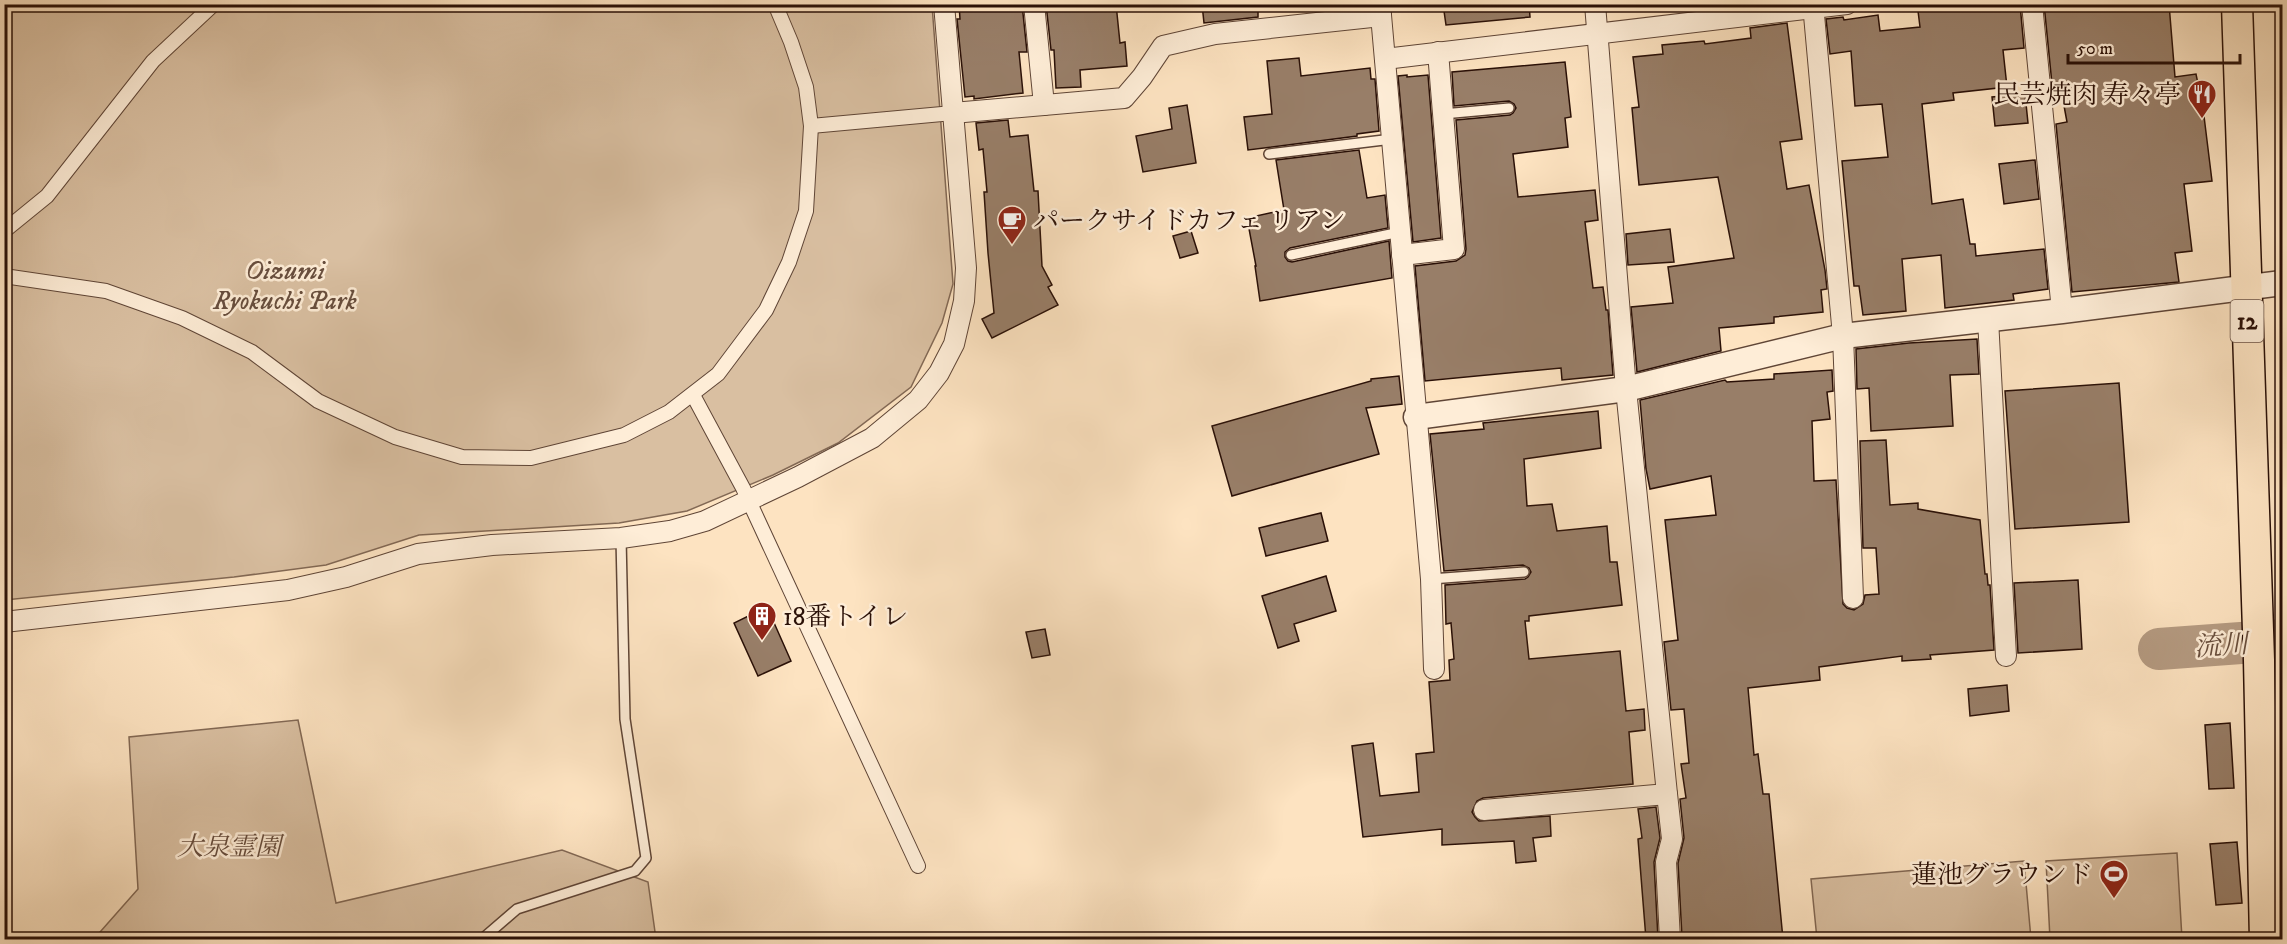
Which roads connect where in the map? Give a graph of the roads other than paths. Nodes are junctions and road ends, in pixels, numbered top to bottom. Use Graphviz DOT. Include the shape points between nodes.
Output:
graph roads {
  1 [pos="214,4"];
  2 [pos="775,4"];
  3 [pos="944,4"];
  4 [pos="1034,4"];
  5 [pos="1595,4"];
  6 [pos="1847,4"];
  7 [pos="2032,4"];
  8 [pos="2237,4"];
  9 [pos="1813,7"];
  10 [pos="1380,10"];
  11 [pos="1598,34"];
  12 [pos="1438,52"];
  13 [pos="1385,59"];
  14 [pos="1044,105"];
  15 [pos="1509,108"];
  16 [pos="953,113"];
  17 [pos="1443,114"];
  18 [pos="811,126"];
  19 [pos="1392,139"];
  20 [pos="1269,154"];
  21 [pos="4,231"];
  22 [pos="1400,232"];
  23 [pos="1291,255"];
  24 [pos="1402,255"];
  25 [pos="4,276"];
  26 [pos="2283,283"];
  27 [pos="2246,288"];
  28 [pos="2062,311"];
  29 [pos="1988,319"];
  30 [pos="1844,336"];
  31 [pos="1626,389"];
  32 [pos="693,395"];
  33 [pos="1416,417"];
  34 [pos="749,500"];
  35 [pos="621,538"];
  36 [pos="1524,572"];
  37 [pos="1431,579"];
  38 [pos="1852,598"];
  39 [pos="4,622"];
  40 [pos="2006,656"];
  41 [pos="1434,669"];
  42 [pos="2271,751"];
  43 [pos="1667,794"];
  44 [pos="1484,810"];
  45 [pos="918,866"];
  46 [pos="481,939"];
  47 [pos="1670,939"];
  48 [pos="2265,939"];
  1 -- 21 [label="street" via="153,61 47,196"];
  2 -- 18 [label="street" via="806,87"];
  3 -- 16 [label="street"];
  4 -- 14 [label="street"];
  5 -- 11 [label="street"];
  6 -- 9 [label="street"];
  7 -- 28 [label="street"];
  8 -- 27 [label="main road, 12"];
  9 -- 11 [label="street"];
  9 -- 30 [label="street"];
  10 -- 13 [label="street"];
  10 -- 14 [label="street" via="1215,34 1163,46 1125,98"];
  11 -- 12 [label="street"];
  11 -- 31 [label="street"];
  12 -- 13 [label="street"];
  12 -- 17 [label="street"];
  13 -- 19 [label="street"];
  14 -- 16 [label="street"];
  15 -- 17 [label="lane"];
  16 -- 18 [label="street"];
  16 -- 34 [label="street" via="966,268 964,302 954,344 939,373 918,400 872,438"];
  17 -- 24 [label="street" via="1454,249"];
  18 -- 32 [label="street" via="806,211 789,262 766,310 718,374"];
  19 -- 20 [label="lane"];
  19 -- 22 [label="street"];
  22 -- 23 [label="lane"];
  22 -- 24 [label="street"];
  24 -- 33 [label="street"];
  25 -- 32 [label="street" via="106,291 182,318 252,352 318,401 395,437 462,457 531,458 624,435"];
  26 -- 27 [label="street"];
  27 -- 28 [label="street"];
  27 -- 42 [label="main road, 12" via="2258,649"];
  28 -- 29 [label="street"];
  29 -- 30 [label="street"];
  29 -- 40 [label="street"];
  30 -- 31 [label="street"];
  30 -- 38 [label="street"];
  31 -- 33 [label="street"];
  31 -- 43 [label="street"];
  32 -- 34 [label="street"];
  33 -- 37 [label="street"];
  34 -- 35 [label="street" via="705,521"];
  34 -- 45 [label="street"];
  35 -- 39 [label="street" via="492,545 418,554 288,590"];
  35 -- 46 [label="lane" via="625,719 646,858 635,870 517,909"];
  36 -- 37 [label="lane"];
  37 -- 41 [label="street"];
  42 -- 48 [label="main road, 12"];
  43 -- 44 [label="street"];
  43 -- 47 [label="street" via="1672,839 1666,862"];
}
